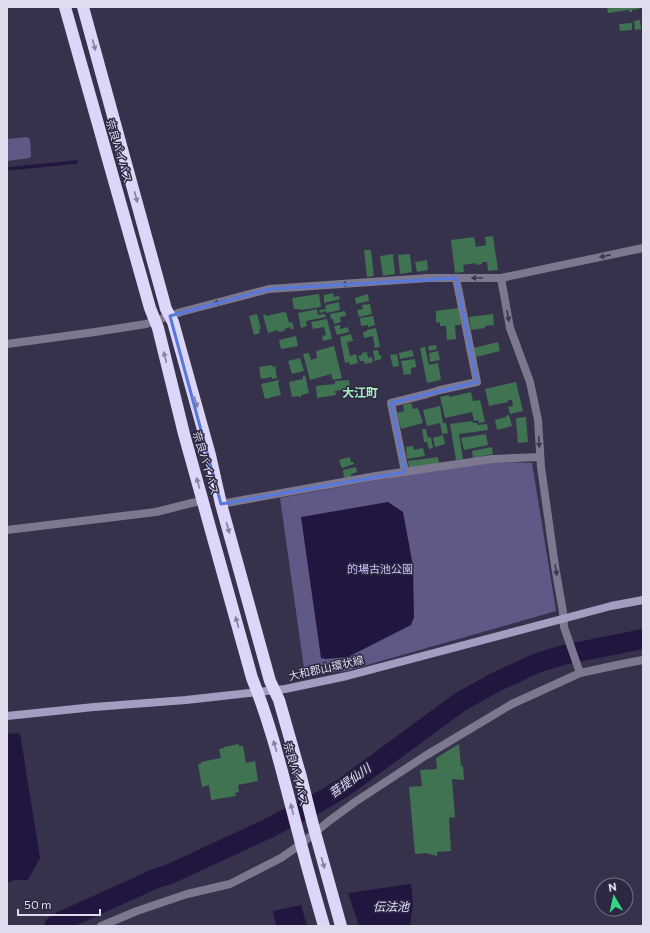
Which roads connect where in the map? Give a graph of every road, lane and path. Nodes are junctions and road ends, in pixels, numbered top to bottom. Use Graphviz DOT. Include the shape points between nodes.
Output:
graph roads {
  1 [pos="65,7"];
  2 [pos="83,7"];
  3 [pos="643,248"];
  4 [pos="456,278"];
  5 [pos="501,278"];
  6 [pos="170,316"];
  7 [pos="154,321"];
  8 [pos="7,344"];
  9 [pos="540,457"];
  10 [pos="405,472"];
  11 [pos="203,500"];
  12 [pos="221,504"];
  13 [pos="7,530"];
  14 [pos="643,600"];
  15 [pos="563,623"];
  16 [pos="643,660"];
  17 [pos="579,670"];
  18 [pos="275,690"];
  19 [pos="258,693"];
  20 [pos="7,716"];
  21 [pos="314,828"];
  22 [pos="300,839"];
  23 [pos="101,926"];
  24 [pos="324,926"];
  25 [pos="341,926"];
  1 -- 7 [label="highway, 奈良バイパス"];
  2 -- 6 [label="highway, 奈良バイパス, one-way"];
  3 -- 5 [label="street, one-way"];
  5 -- 4 [label="street, one-way"];
  4 -- 6 [label="street, one-way" via="269,289"];
  4 -- 10 [label="street" via="477,382 391,403"];
  5 -- 9 [label="street, one-way" via="510,328 530,382 538,420"];
  6 -- 7 [label="street"];
  6 -- 12 [label="highway, 奈良バイパス, one-way" via="210,455"];
  7 -- 8 [label="street"];
  11 -- 7 [label="highway, 奈良バイパス, one-way" via="158,328"];
  9 -- 10 [label="street" via="492,459"];
  9 -- 15 [label="street, one-way"];
  10 -- 12 [label="street"];
  11 -- 13 [label="street" via="156,512"];
  19 -- 11 [label="highway, 奈良バイパス, one-way"];
  12 -- 18 [label="highway, 奈良バイパス, one-way" via="270,680"];
  14 -- 15 [label="main road, 大和郡山環状線" via="611,606"];
  15 -- 17 [label="street"];
  15 -- 18 [label="main road, 大和郡山環状線" via="347,676"];
  16 -- 17 [label="street"];
  17 -- 21 [label="street" via="512,704 425,756"];
  18 -- 19 [label="main road, 大和郡山環状線"];
  18 -- 21 [label="highway, 奈良バイパス"];
  19 -- 20 [label="main road, 大和郡山環状線"];
  22 -- 19 [label="highway, 奈良バイパス, one-way"];
  21 -- 22 [label="street"];
  21 -- 25 [label="highway, 奈良バイパス, one-way"];
  22 -- 23 [label="street" via="281,858 230,884 186,894 137,910"];
  22 -- 24 [label="highway, 奈良バイパス"];
}
